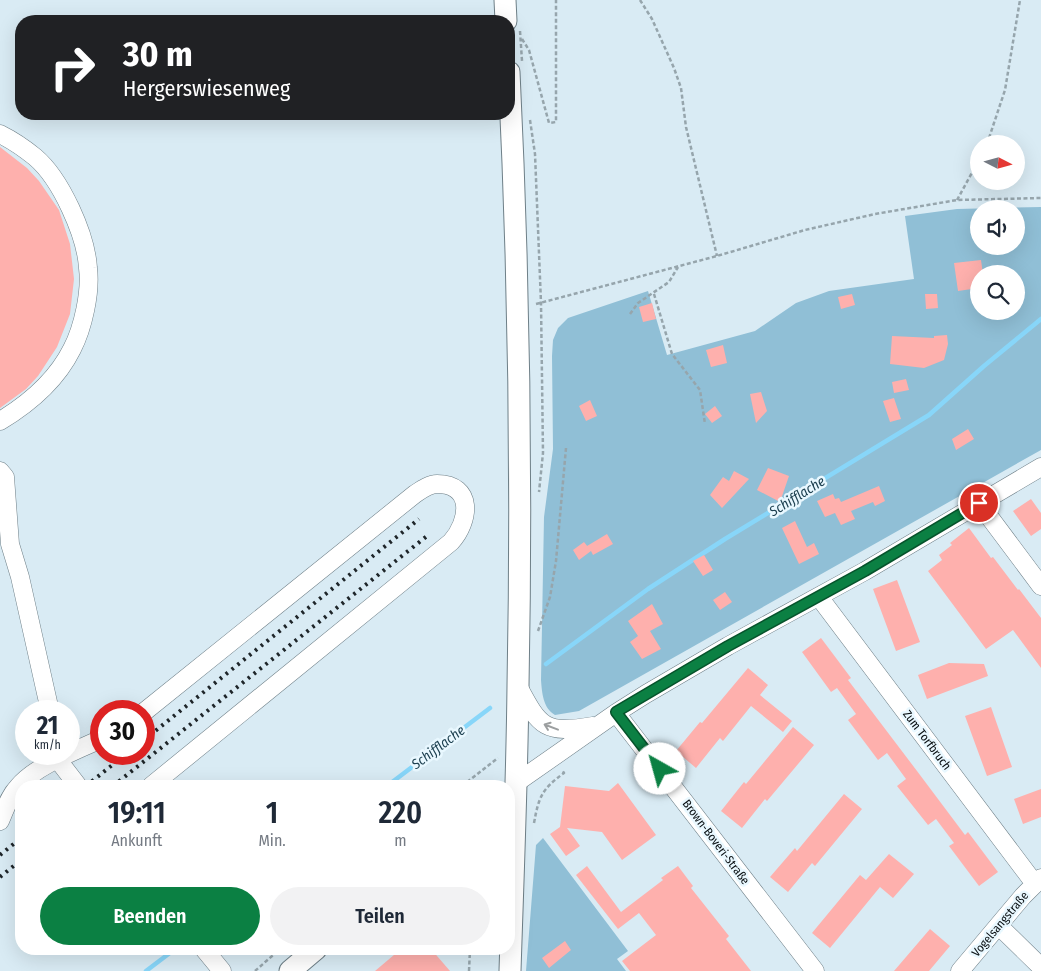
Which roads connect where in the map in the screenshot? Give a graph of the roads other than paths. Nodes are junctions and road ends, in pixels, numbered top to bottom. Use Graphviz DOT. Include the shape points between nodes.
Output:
graph roads {
  1 [pos="511,120"];
  2 [pos="0,134"];
  3 [pos="0,420"];
  4 [pos="1041,467"];
  5 [pos="0,471"];
  6 [pos="979,503"];
  7 [pos="1041,586"];
  8 [pos="818,597"];
  9 [pos="518,686"];
  10 [pos="48,700"];
  11 [pos="155,703"];
  12 [pos="616,712"];
  13 [pos="598,726"];
  14 [pos="46,765"];
  15 [pos="63,765"];
  16 [pos="26,780"];
  17 [pos="74,780"];
  18 [pos="158,780"];
  19 [pos="512,780"];
  20 [pos="515,784"];
  21 [pos="15,791"];
  22 [pos="2,813"];
  23 [pos="1038,881"];
  24 [pos="1000,926"];
  25 [pos="209,955"];
  26 [pos="309,955"];
  27 [pos="510,955"];
  28 [pos="1041,967"];
  29 [pos="222,971"];
  30 [pos="290,971"];
  31 [pos="510,971"];
  32 [pos="814,971"];
  33 [pos="960,971"];
  1 -- 9 [label="main road" via="517,309"];
  2 -- 3 [label="street" via="36,158 62,190 79,228 88,268 85,313 72,349 52,380 24,406"];
  4 -- 6 [label="street"];
  5 -- 10 [label="street" via="5,477 10,544"];
  6 -- 7 [label="street"];
  6 -- 8 [label="street"];
  8 -- 12 [label="street"];
  8 -- 23 [label="street, Zum Torfbruch"];
  13 -- 9 [label="street, one-way" via="566,730 548,727 533,712"];
  9 -- 19 [label="main road"];
  11 -- 18 [label="street" via="415,494 435,484 448,486 463,499 465,519 452,542"];
  12 -- 13 [label="street"];
  12 -- 32 [label="street, Brown-Boveri-Straße"];
  13 -- 20 [label="street"];
  14 -- 16 [label="street"];
  15 -- 17 [label="street"];
  21 -- 22 [label="street"];
  23 -- 24 [label="street, Vogelsangstraße"];
  24 -- 28 [label="street"];
  24 -- 33 [label="street, Vogelsangstraße"];
  25 -- 29 [label="street"];
  26 -- 30 [label="main road"];
  27 -- 31 [label="main road"];
}
